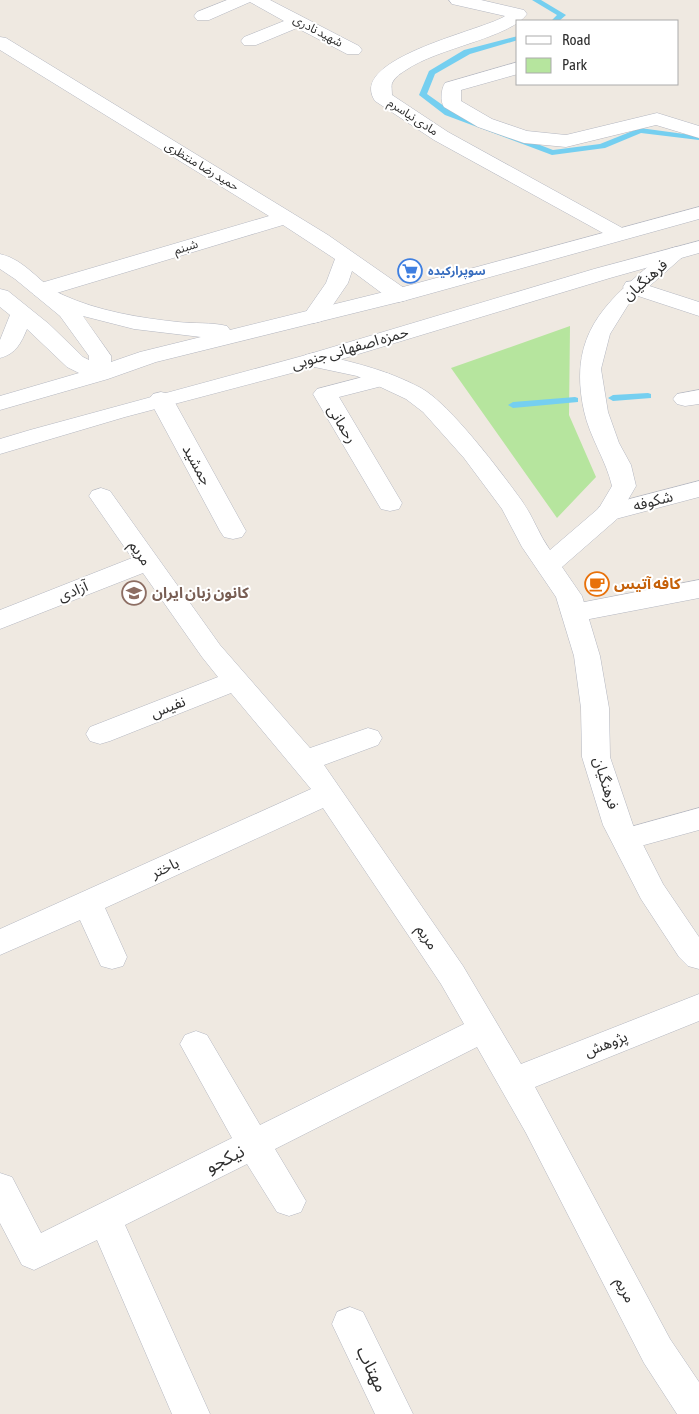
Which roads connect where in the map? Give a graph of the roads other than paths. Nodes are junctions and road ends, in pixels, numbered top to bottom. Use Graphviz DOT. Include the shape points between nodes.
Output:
graph roads {
  1 [pos="242,0"];
  2 [pos="257,0"];
  3 [pos="458,0"];
  4 [pos="203,16"];
  5 [pos="299,21"];
  6 [pos="250,41"];
  7 [pos="0,42"];
  8 [pos="352,50"];
  9 [pos="516,69"];
  10 [pos="699,132"];
  11 [pos="699,213"];
  12 [pos="286,217"];
  13 [pos="618,234"];
  14 [pos="699,247"];
  15 [pos="676,253"];
  16 [pos="346,256"];
  17 [pos="0,260"];
  18 [pos="634,287"];
  19 [pos="47,294"];
  20 [pos="399,295"];
  21 [pos="0,296"];
  22 [pos="699,309"];
  23 [pos="22,314"];
  24 [pos="314,316"];
  25 [pos="253,331"];
  26 [pos="0,352"];
  27 [pos="313,360"];
  28 [pos="100,374"];
  29 [pos="382,379"];
  30 [pos="161,399"];
  31 [pos="0,403"];
  32 [pos="123,409"];
  33 [pos="0,448"];
  34 [pos="699,489"];
  35 [pos="101,496"];
  36 [pos="390,504"];
  37 [pos="608,513"];
  38 [pos="233,531"];
  39 [pos="147,562"];
  40 [pos="548,566"];
  41 [pos="699,589"];
  42 [pos="574,613"];
  43 [pos="0,620"];
  44 [pos="236,681"];
  45 [pos="100,734"];
  46 [pos="368,738"];
  47 [pos="304,761"];
  48 [pos="329,793"];
  49 [pos="699,819"];
  50 [pos="626,839"];
  51 [pos="87,903"];
  52 [pos="0,943"];
  53 [pos="112,957"];
  54 [pos="699,957"];
  55 [pos="699,1007"];
  56 [pos="483,1029"];
  57 [pos="196,1044"];
  58 [pos="514,1081"];
  59 [pos="253,1144"];
  60 [pos="0,1188"];
  61 [pos="289,1201"];
  62 [pos="105,1219"];
  63 [pos="350,1324"];
  64 [pos="191,1414"];
  65 [pos="394,1414"];
  66 [pos="699,1414"];
  1 -- 4 [label="street"];
  2 -- 5 [label="street, شهید نادری"];
  3 -- 13 [label="street, مادی نیاسرم" via="518,14 498,28 438,45 399,66 382,83 382,97 441,136"];
  5 -- 6 [label="street"];
  5 -- 8 [label="street, شهید نادری"];
  7 -- 12 [label="street, حمید رضا منتظری"];
  9 -- 10 [label="street" via="452,87 451,103 485,123 524,138 566,141 657,120"];
  11 -- 13 [label="street"];
  12 -- 16 [label="street, حمید رضا منتظری"];
  12 -- 19 [label="street, شبنم" via="85,278"];
  13 -- 20 [label="street"];
  14 -- 15 [label="street, حمزه اصفهانی جنوبی"];
  15 -- 18 [label="street, فرهنگیان"];
  15 -- 27 [label="street, حمزه اصفهانی جنوبی"];
  16 -- 20 [label="street, حمید رضا منتظری"];
  16 -- 24 [label="street" via="337,283"];
  17 -- 19 [label="street"];
  18 -- 22 [label="street"];
  18 -- 37 [label="street, فرهنگیان" via="620,301 599,334 590,369 596,412 624,486"];
  19 -- 25 [label="street" via="99,315 192,331"];
  19 -- 28 [label="street" via="68,311 100,356"];
  20 -- 24 [label="street"];
  21 -- 23 [label="street"];
  23 -- 26 [label="street" via="10,343"];
  23 -- 28 [label="street" via="75,362"];
  24 -- 25 [label="street"];
  25 -- 28 [label="street" via="148,357"];
  27 -- 29 [label="street, فرهنگیان" via="343,365"];
  27 -- 30 [label="street, حمزه اصفهانی جنوبی"];
  28 -- 31 [label="street"];
  28 -- 32 [label="street"];
  29 -- 36 [label="street, رحمانی" via="324,394"];
  29 -- 40 [label="street, فرهنگیان" via="414,394 472,453 513,506"];
  30 -- 32 [label="street, حمزه اصفهانی جنوبی"];
  30 -- 38 [label="street, جمشید"];
  32 -- 33 [label="street, حمزه اصفهانی جنوبی"];
  34 -- 37 [label="street, شکوفه"];
  35 -- 39 [label="street, مریم"];
  37 -- 40 [label="street, فرهنگیان"];
  39 -- 43 [label="street, آزادی"];
  39 -- 44 [label="street, مریم"];
  40 -- 42 [label="street, فرهنگیان" via="569,596"];
  41 -- 42 [label="street"];
  42 -- 50 [label="street, فرهنگیان" via="587,656 595,708 596,757"];
  44 -- 45 [label="street, نفیس"];
  44 -- 47 [label="street, مریم"];
  46 -- 47 [label="street"];
  47 -- 48 [label="street, مریم"];
  48 -- 51 [label="street, باختر"];
  48 -- 56 [label="street, مریم" via="452,975"];
  49 -- 50 [label="street"];
  50 -- 54 [label="street, فرهنگیان" via="652,891"];
  51 -- 52 [label="street, باختر"];
  51 -- 53 [label="street"];
  55 -- 58 [label="street, پژوهش"];
  56 -- 58 [label="street, مریم"];
  56 -- 59 [label="street, نیکجو"];
  57 -- 59 [label="street"];
  58 -- 66 [label="street, مریم" via="657,1351"];
  59 -- 61 [label="street"];
  59 -- 62 [label="street, نیکجو"];
  60 -- 62 [label="street, نیکجو" via="34,1254"];
  62 -- 64 [label="street"];
  63 -- 65 [label="street, مهتاب"];
}
